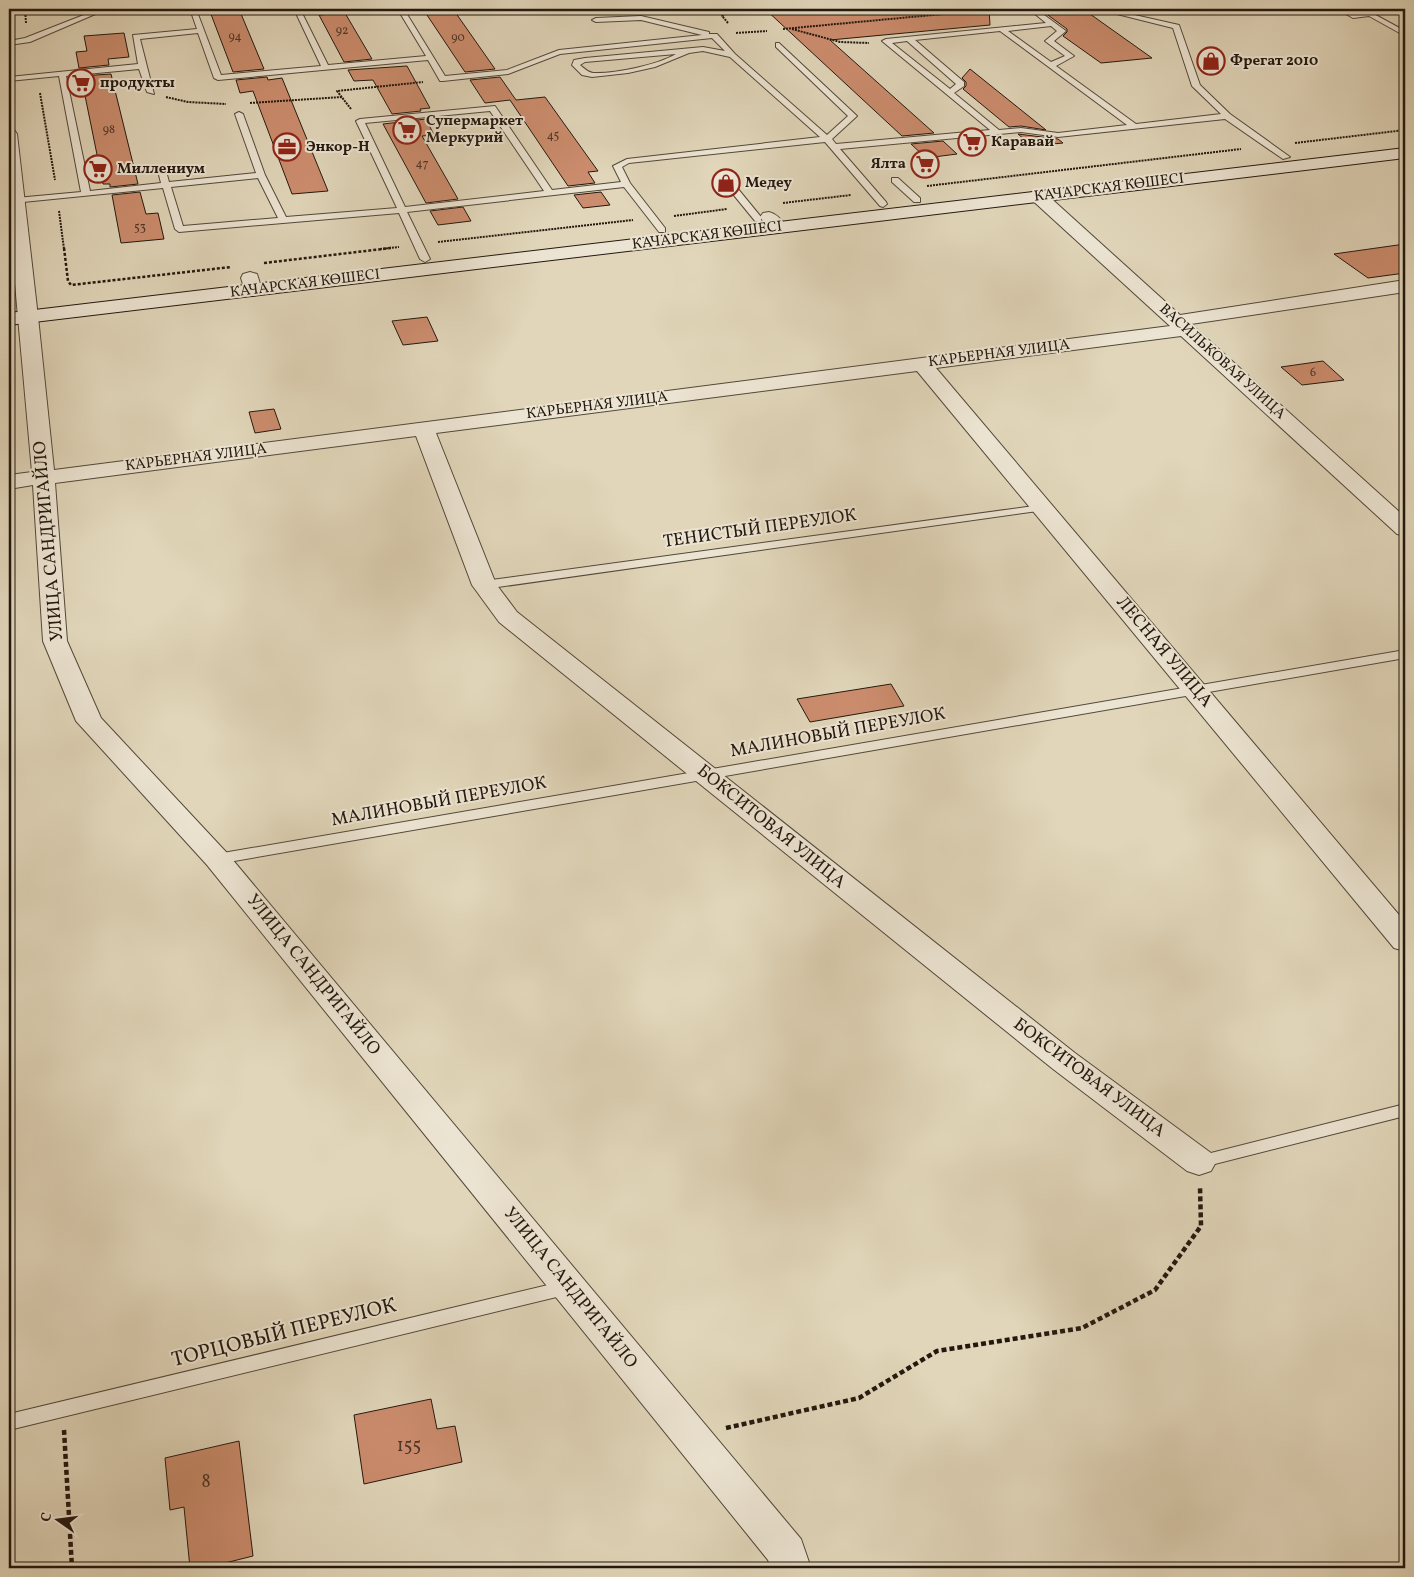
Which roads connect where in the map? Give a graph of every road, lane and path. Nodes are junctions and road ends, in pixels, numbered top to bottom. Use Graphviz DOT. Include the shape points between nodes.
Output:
graph roads {
  1 [pos="104,9"];
  2 [pos="193,9"];
  3 [pos="297,9"];
  4 [pos="396,9"];
  5 [pos="734,9"];
  6 [pos="997,9"];
  7 [pos="1032,9"];
  8 [pos="1100,9"];
  9 [pos="1340,9"];
  10 [pos="596,20"];
  11 [pos="1052,24"];
  12 [pos="789,28"];
  13 [pos="780,29"];
  14 [pos="1001,29"];
  15 [pos="772,30"];
  16 [pos="202,31"];
  17 [pos="736,34"];
  18 [pos="1405,34"];
  19 [pos="714,36"];
  20 [pos="909,39"];
  21 [pos="886,41"];
  22 [pos="9,42"];
  23 [pos="779,45"];
  24 [pos="686,51"];
  25 [pos="732,55"];
  26 [pos="430,58"];
  27 [pos="1051,65"];
  28 [pos="142,66"];
  29 [pos="326,68"];
  30 [pos="62,74"];
  31 [pos="9,79"];
  32 [pos="443,79"];
  33 [pos="151,92"];
  34 [pos="950,93"];
  35 [pos="239,114"];
  36 [pos="1227,116"];
  37 [pos="360,121"];
  38 [pos="1135,126"];
  39 [pos="1405,130"];
  40 [pos="998,133"];
  41 [pos="9,134"];
  42 [pos="829,143"];
  43 [pos="1405,143"];
  44 [pos="1269,146"];
  45 [pos="1405,152"];
  46 [pos="1286,157"];
  47 [pos="162,171"];
  48 [pos="262,175"];
  49 [pos="895,180"];
  50 [pos="626,184"];
  51 [pos="165,186"];
  52 [pos="731,186"];
  53 [pos="550,193"];
  54 [pos="86,194"];
  55 [pos="911,194"];
  56 [pos="1038,196"];
  57 [pos="877,198"];
  58 [pos="16,201"];
  59 [pos="402,210"];
  60 [pos="763,218"];
  61 [pos="283,219"];
  62 [pos="662,230"];
  63 [pos="425,258"];
  64 [pos="15,260"];
  65 [pos="252,284"];
  66 [pos="1405,286"];
  67 [pos="18,312"];
  68 [pos="1181,326"];
  69 [pos="922,364"];
  70 [pos="424,429"];
  71 [pos="44,478"];
  72 [pos="9,482"];
  73 [pos="1041,508"];
  74 [pos="1405,528"];
  75 [pos="484,585"];
  76 [pos="1405,654"];
  77 [pos="1196,691"];
  78 [pos="705,775"];
  79 [pos="218,859"];
  80 [pos="1405,941"];
  81 [pos="1405,1110"];
  82 [pos="1199,1162"];
  83 [pos="570,1287"];
  84 [pos="63,1410"];
  85 [pos="9,1422"];
  86 [pos="692,1436"];
  87 [pos="72,1568"];
  88 [pos="791,1568"];
  1 -- 22 [label="lane" via="27,40"];
  2 -- 16 [label="lane"];
  3 -- 29 [label="lane"];
  4 -- 26 [label="lane" via="403,12"];
  5 -- 17 [label="path" via="722,16"];
  6 -- 12 [label="path"];
  7 -- 11 [label="lane"];
  8 -- 36 [label="lane" via="1176,27 1196,86"];
  9 -- 18 [label="lane" via="1353,16 1370,14"];
  10 -- 19 [label="lane" via="640,18"];
  11 -- 14 [label="lane"];
  11 -- 27 [label="lane" via="1062,32 1049,41 1070,56"];
  12 -- 13 [label="path"];
  12 -- 21 [label="path" via="836,42"];
  14 -- 20 [label="lane"];
  14 -- 27 [label="lane"];
  15 -- 17 [label="path"];
  16 -- 28 [label="lane" via="136,37"];
  16 -- 29 [label="lane" via="218,78"];
  17 -- 19 [label="path"];
  19 -- 25 [label="lane"];
  19 -- 32 [label="lane" via="559,52 508,72"];
  20 -- 21 [label="lane"];
  20 -- 34 [label="lane" via="961,84"];
  21 -- 34 [label="lane"];
  23 -- 42 [label="lane" via="853,116"];
  24 -- 24 [label="lane" via="585,60 576,65 585,74 592,75 633,70 665,62"];
  24 -- 25 [label="lane" via="714,50"];
  25 -- 42 [label="lane"];
  26 -- 29 [label="lane"];
  26 -- 32 [label="lane"];
  27 -- 38 [label="lane"];
  28 -- 30 [label="lane"];
  28 -- 33 [label="lane"];
  30 -- 31 [label="lane"];
  30 -- 54 [label="lane"];
  32 -- 37 [label="path" via="338,90"];
  34 -- 40 [label="lane"];
  35 -- 48 [label="lane"];
  36 -- 38 [label="lane"];
  36 -- 44 [label="lane"];
  37 -- 53 [label="lane" via="492,108"];
  37 -- 59 [label="lane"];
  38 -- 40 [label="lane" via="1058,135 1021,130"];
  39 -- 44 [label="path"];
  40 -- 42 [label="lane"];
  41 -- 58 [label="street, УЛИЦА САНДРИГАЙЛО"];
  42 -- 50 [label="lane" via="627,161 617,166"];
  42 -- 57 [label="lane"];
  43 -- 46 [label="street, КАЧАРСКАЯ КӨШЕСІ"];
  44 -- 46 [label="lane"];
  44 -- 55 [label="path"];
  45 -- 56 [label="street, КАЧАРСКАЯ КӨШЕСІ"];
  46 -- 55 [label="street, КАЧАРСКАЯ КӨШЕСІ"];
  47 -- 51 [label="lane"];
  48 -- 51 [label="lane"];
  48 -- 61 [label="lane"];
  49 -- 55 [label="lane"];
  50 -- 53 [label="lane"];
  50 -- 62 [label="lane"];
  51 -- 54 [label="lane"];
  51 -- 61 [label="lane" via="179,229"];
  52 -- 60 [label="lane"];
  53 -- 59 [label="lane"];
  54 -- 58 [label="lane"];
  55 -- 57 [label="street, КАЧАРСКАЯ КӨШЕСІ"];
  56 -- 60 [label="street, КАЧАРСКАЯ КӨШЕСІ"];
  56 -- 68 [label="street, ВАСИЛЬКОВАЯ УЛИЦА"];
  57 -- 60 [label="street, КАЧАРСКАЯ КӨШЕСІ"];
  57 -- 60 [label="path"];
  58 -- 64 [label="street, УЛИЦА САНДРИГАЙЛО"];
  59 -- 61 [label="lane"];
  59 -- 63 [label="lane"];
  60 -- 62 [label="street, КАЧАРСКАЯ КӨШЕСІ"];
  60 -- 65 [label="street, КАЧАРСКАЯ КӨШЕСІ"];
  62 -- 63 [label="street, КАЧАРСКАЯ КӨШЕСІ"];
  63 -- 65 [label="street, КАЧАРСКАЯ КӨШЕСІ"];
  64 -- 67 [label="street, УЛИЦА САНДРИГАЙЛО"];
  65 -- 67 [label="street, КАЧАРСКАЯ КӨШЕСІ"];
  66 -- 68 [label="street, КАРЬЕРНАЯ УЛИЦА"];
  67 -- 71 [label="street, УЛИЦА САНДРИГАЙЛО"];
  68 -- 69 [label="street, КАРЬЕРНАЯ УЛИЦА"];
  68 -- 74 [label="street, ВАСИЛЬКОВАЯ УЛИЦА"];
  69 -- 70 [label="street, КАРЬЕРНАЯ УЛИЦА"];
  69 -- 73 [label="street, ЛЕСНАЯ УЛИЦА"];
  70 -- 71 [label="street, КАРЬЕРНАЯ УЛИЦА"];
  70 -- 75 [label="street, БОКСИТОВАЯ УЛИЦА"];
  71 -- 72 [label="street, КАРЬЕРНАЯ УЛИЦА"];
  71 -- 79 [label="street, УЛИЦА САНДРИГАЙЛО" via="55,641 90,721"];
  73 -- 75 [label="lane, ТЕНИСТЫЙ ПЕРЕУЛОК"];
  73 -- 77 [label="street, ЛЕСНАЯ УЛИЦА"];
  75 -- 78 [label="street, БОКСИТОВАЯ УЛИЦА" via="508,617"];
  76 -- 77 [label="lane, МАЛИНОВЫЙ ПЕРЕУЛОК"];
  77 -- 78 [label="lane, МАЛИНОВЫЙ ПЕРЕУЛОК"];
  77 -- 80 [label="street, ЛЕСНАЯ УЛИЦА"];
  78 -- 79 [label="lane, МАЛИНОВЫЙ ПЕРЕУЛОК"];
  78 -- 82 [label="street, БОКСИТОВАЯ УЛИЦА" via="1064,1061"];
  79 -- 83 [label="street, УЛИЦА САНДРИГАЙЛО"];
  81 -- 82 [label="lane"];
  82 -- 86 [label="path" via="1201,1226 1155,1290 1082,1328 937,1351 859,1398"];
  83 -- 84 [label="lane, ТОРЦОВЫЙ ПЕРЕУЛОК"];
  83 -- 86 [label="street, УЛИЦА САНДРИГАЙЛО"];
  84 -- 85 [label="lane, ТОРЦОВЫЙ ПЕРЕУЛОК"];
  84 -- 87 [label="path"];
  86 -- 88 [label="street, УЛИЦА САНДРИГАЙЛО" via="787,1552"];
}
